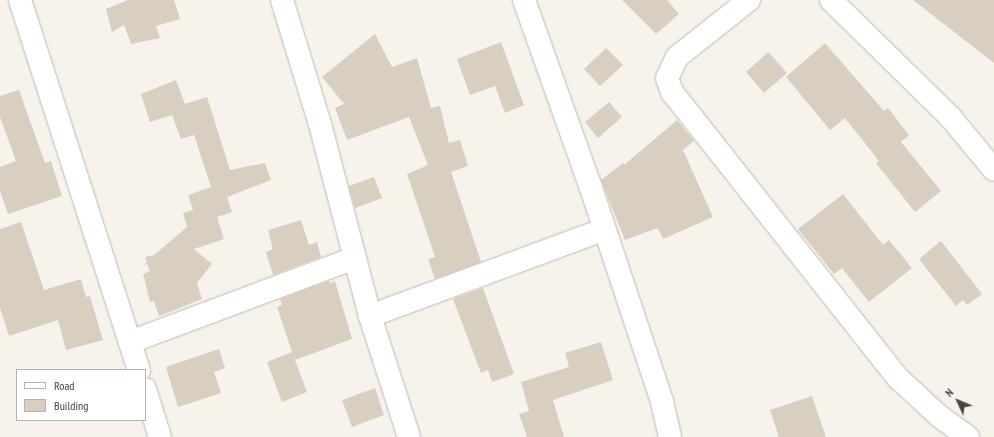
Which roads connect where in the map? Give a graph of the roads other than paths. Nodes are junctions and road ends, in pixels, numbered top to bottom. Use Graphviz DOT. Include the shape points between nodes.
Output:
graph roads {
  1 [pos="20,0"];
  2 [pos="282,0"];
  3 [pos="524,0"];
  4 [pos="749,0"];
  5 [pos="831,0"];
  6 [pos="994,170"];
  7 [pos="603,230"];
  8 [pos="355,258"];
  9 [pos="370,316"];
  10 [pos="130,342"];
  11 [pos="139,369"];
  12 [pos="146,393"];
  13 [pos="160,437"];
  14 [pos="408,437"];
  15 [pos="670,437"];
  16 [pos="968,437"];
  1 -- 10 [label="street"];
  2 -- 8 [label="street" via="320,124"];
  3 -- 7 [label="street" via="590,184"];
  4 -- 16 [label="street" via="677,57 667,78 672,92 898,378 939,416"];
  5 -- 6 [label="street" via="951,118"];
  7 -- 9 [label="street"];
  7 -- 15 [label="street" via="662,402"];
  8 -- 9 [label="street"];
  8 -- 10 [label="street"];
  9 -- 14 [label="street"];
  10 -- 11 [label="street"];
  12 -- 13 [label="street"];
}
